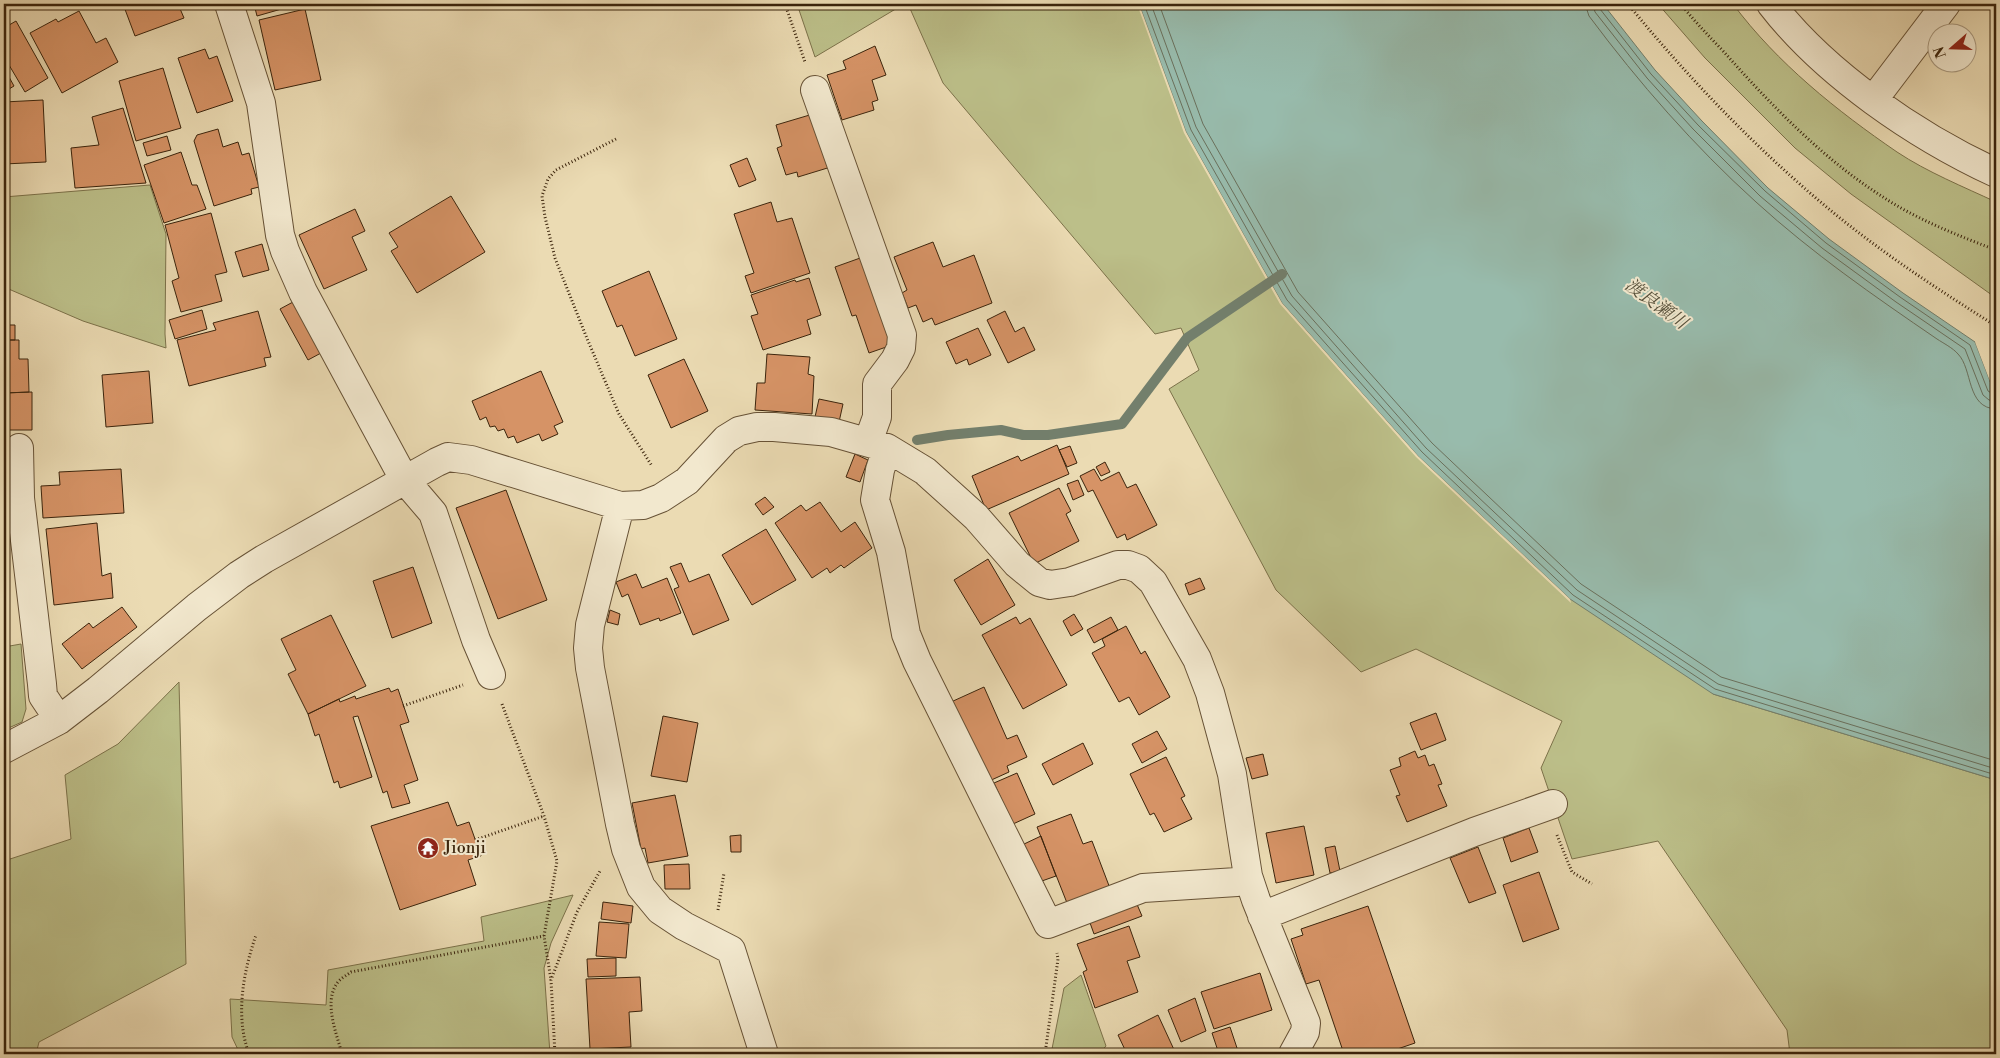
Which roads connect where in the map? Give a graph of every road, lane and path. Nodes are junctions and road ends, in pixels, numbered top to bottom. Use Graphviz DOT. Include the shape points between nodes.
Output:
graph roads {
  1 [pos="229,4"];
  2 [pos="785,4"];
  3 [pos="1628,4"];
  4 [pos="1681,4"];
  5 [pos="1771,4"];
  6 [pos="1946,4"];
  7 [pos="815,90"];
  8 [pos="1874,99"];
  9 [pos="616,139"];
  10 [pos="1996,172"];
  11 [pos="1996,250"];
  12 [pos="1996,326"];
  13 [pos="878,445"];
  14 [pos="19,448"];
  15 [pos="404,479"];
  16 [pos="669,493"];
  17 [pos="620,506"];
  18 [pos="491,675"];
  19 [pos="403,706"];
  20 [pos="59,720"];
  21 [pos="4,749"];
  22 [pos="1550,805"];
  23 [pos="544,816"];
  24 [pos="475,840"];
  25 [pos="626,849"];
  26 [pos="1248,876"];
  27 [pos="1592,884"];
  28 [pos="1262,916"];
  29 [pos="1048,924"];
  30 [pos="256,935"];
  31 [pos="544,936"];
  32 [pos="551,980"];
  33 [pos="249,1054"];
  34 [pos="342,1054"];
  35 [pos="555,1054"];
  36 [pos="764,1054"];
  37 [pos="1045,1054"];
  38 [pos="1293,1054"];
  1 -- 15 [label="street" via="261,103 285,251 303,292"];
  2 -- 7 [label="path"];
  3 -- 12 [label="path" via="1661,44 1762,151 1883,252"];
  4 -- 11 [label="path" via="1745,76 1811,141 1862,182 1884,198"];
  5 -- 8 [label="street" via="1834,70"];
  6 -- 8 [label="street"];
  7 -- 13 [label="street" via="902,335 901,348 878,384"];
  8 -- 10 [label="street" via="1925,136"];
  9 -- 16 [label="path" via="556,170 548,179 542,196 545,217 556,258 618,414"];
  13 -- 16 [label="street" via="831,432 784,428 739,431 710,453 686,481"];
  13 -- 26 [label="street" via="925,472 1039,582 1050,585 1070,582 1118,565 1128,565 1139,569 1153,582 1197,659 1210,693 1232,774"];
  13 -- 29 [label="street" via="880,470 876,500 891,552 906,634"];
  14 -- 20 [label="street" via="20,498 43,696"];
  15 -- 17 [label="street" via="448,457 458,457"];
  15 -- 18 [label="street" via="433,513"];
  15 -- 20 [label="street" via="239,575"];
  16 -- 17 [label="street" via="643,505"];
  17 -- 25 [label="street" via="590,624 588,648"];
  18 -- 19 [label="path"];
  18 -- 23 [label="path"];
  20 -- 21 [label="street"];
  22 -- 27 [label="path" via="1567,863 1572,872"];
  22 -- 28 [label="street"];
  23 -- 24 [label="path"];
  23 -- 31 [label="path" via="557,861"];
  25 -- 32 [label="path" via="613,856 598,874 577,912"];
  25 -- 36 [label="street" via="641,887 660,910 731,950"];
  26 -- 28 [label="street"];
  26 -- 29 [label="street" via="1237,882 1143,888"];
  28 -- 38 [label="street" via="1306,1024"];
  29 -- 37 [label="path" via="1058,959"];
  30 -- 33 [label="path" via="246,970 242,1010 242,1035"];
  31 -- 32 [label="path"];
  31 -- 34 [label="path" via="351,972 336,985 331,1005"];
  32 -- 35 [label="path"];
}
